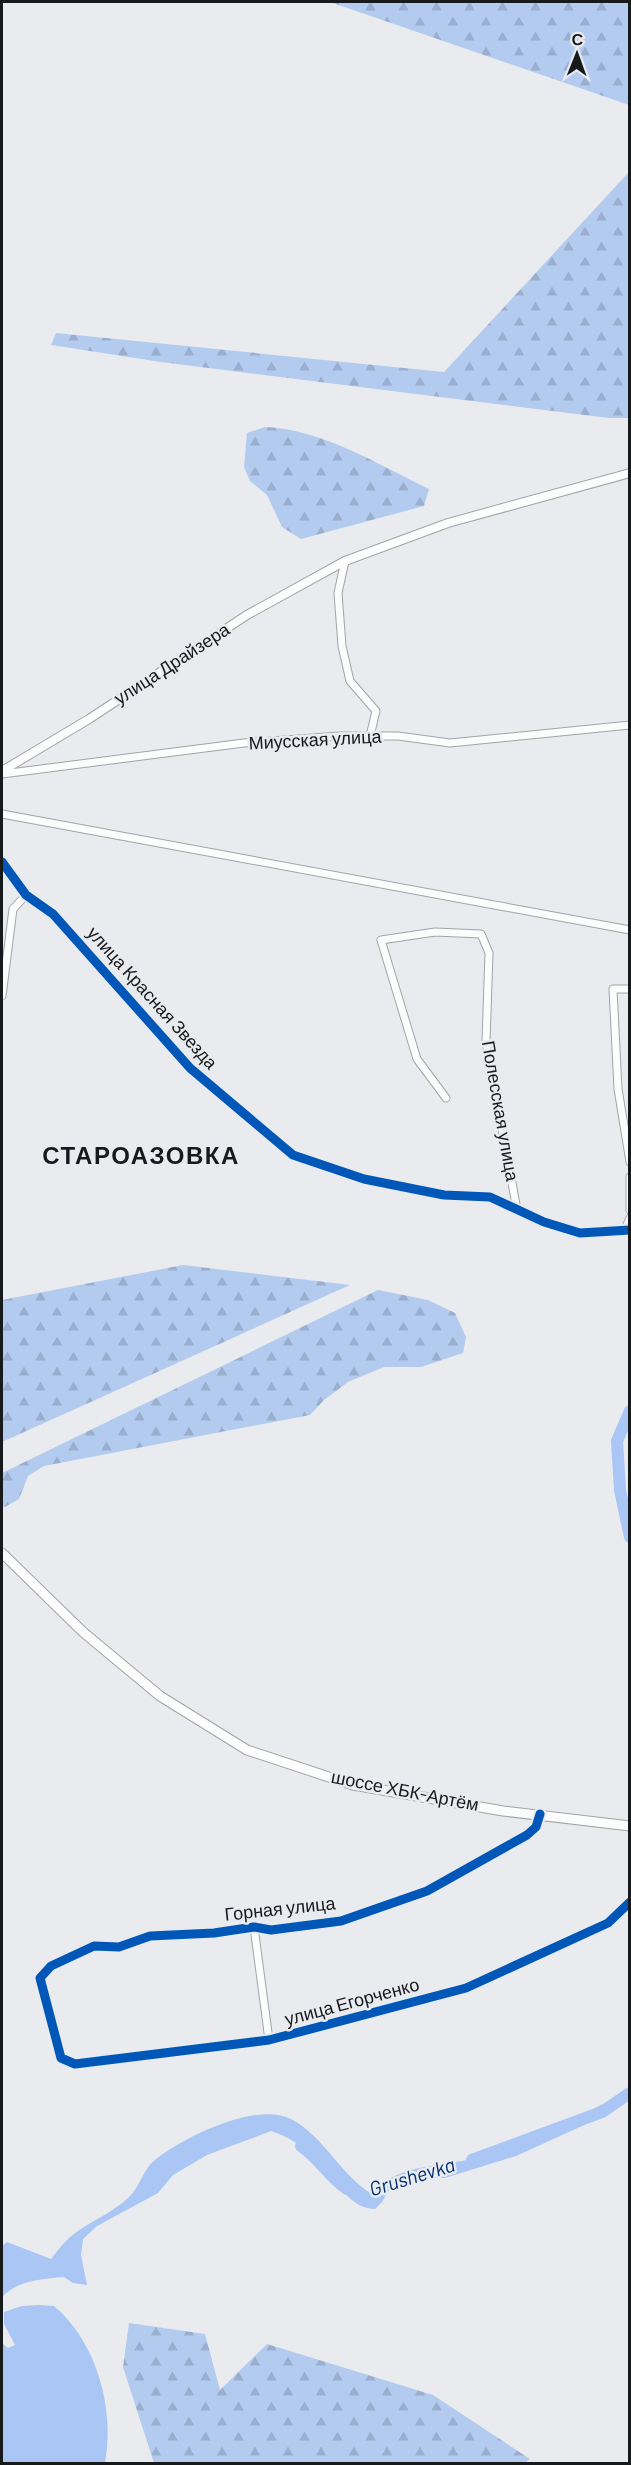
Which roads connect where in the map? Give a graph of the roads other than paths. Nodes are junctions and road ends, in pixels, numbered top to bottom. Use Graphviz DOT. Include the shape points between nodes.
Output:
graph roads {
  1 [pos="630,473"];
  2 [pos="345,561"];
  3 [pos="630,725"];
  4 [pos="370,736"];
  5 [pos="2,772"];
  6 [pos="2,814"];
  7 [pos="2,862"];
  8 [pos="26,895"];
  9 [pos="630,930"];
  10 [pos="630,989"];
  11 [pos="2,996"];
  12 [pos="446,1098"];
  13 [pos="630,1162"];
  14 [pos="630,1177"];
  15 [pos="629,1201"];
  16 [pos="517,1210"];
  17 [pos="630,1210"];
  18 [pos="630,1218"];
  19 [pos="627,1230"];
  20 [pos="2,1553"];
  21 [pos="540,1814"];
  22 [pos="630,1826"];
  23 [pos="630,1902"];
  24 [pos="254,1927"];
  25 [pos="270,2040"];
  26 [pos="61,2058"];
  1 -- 2 [label="street, улица Драйзера" via="448,523"];
  2 -- 4 [label="street" via="338,593 342,646 350,681 376,711"];
  2 -- 5 [label="street, улица Драйзера" via="247,615"];
  3 -- 4 [label="street, Миусская улица" via="450,742"];
  4 -- 5 [label="street, Миусская улица" via="244,744"];
  6 -- 9 [label="street"];
  7 -- 8 [label="street, улица Красная Звезда"];
  8 -- 11 [label="street" via="13,909"];
  8 -- 16 [label="street, улица Красная Звезда" via="53,914 190,1068 293,1155 364,1179 444,1195 490,1197"];
  10 -- 13 [label="street" via="613,989 618,1089"];
  12 -- 16 [label="street, Полесская улица" via="417,1059 381,940 435,932 481,934 489,953 486,1042"];
  14 -- 15 [label="street"];
  15 -- 17 [label="street"];
  16 -- 19 [label="street, улица Красная Звезда" via="580,1233"];
  18 -- 19 [label="street"];
  20 -- 21 [label="main road, шоссе ХБК-Артём" via="83,1632 160,1696 248,1750 353,1785"];
  21 -- 22 [label="main road, шоссе ХБК-Артём"];
  21 -- 24 [label="street, Горная улица" via="536,1827 527,1835 427,1891 341,1921 271,1930"];
  23 -- 25 [label="street, улица Егорченко" via="608,1923 466,1988"];
  24 -- 25 [label="street"];
  24 -- 26 [label="street, Горная улица" via="150,1936 119,1947 94,1946 51,1966 40,1978"];
  25 -- 26 [label="street, улица Егорченко" via="75,2064"];
}
